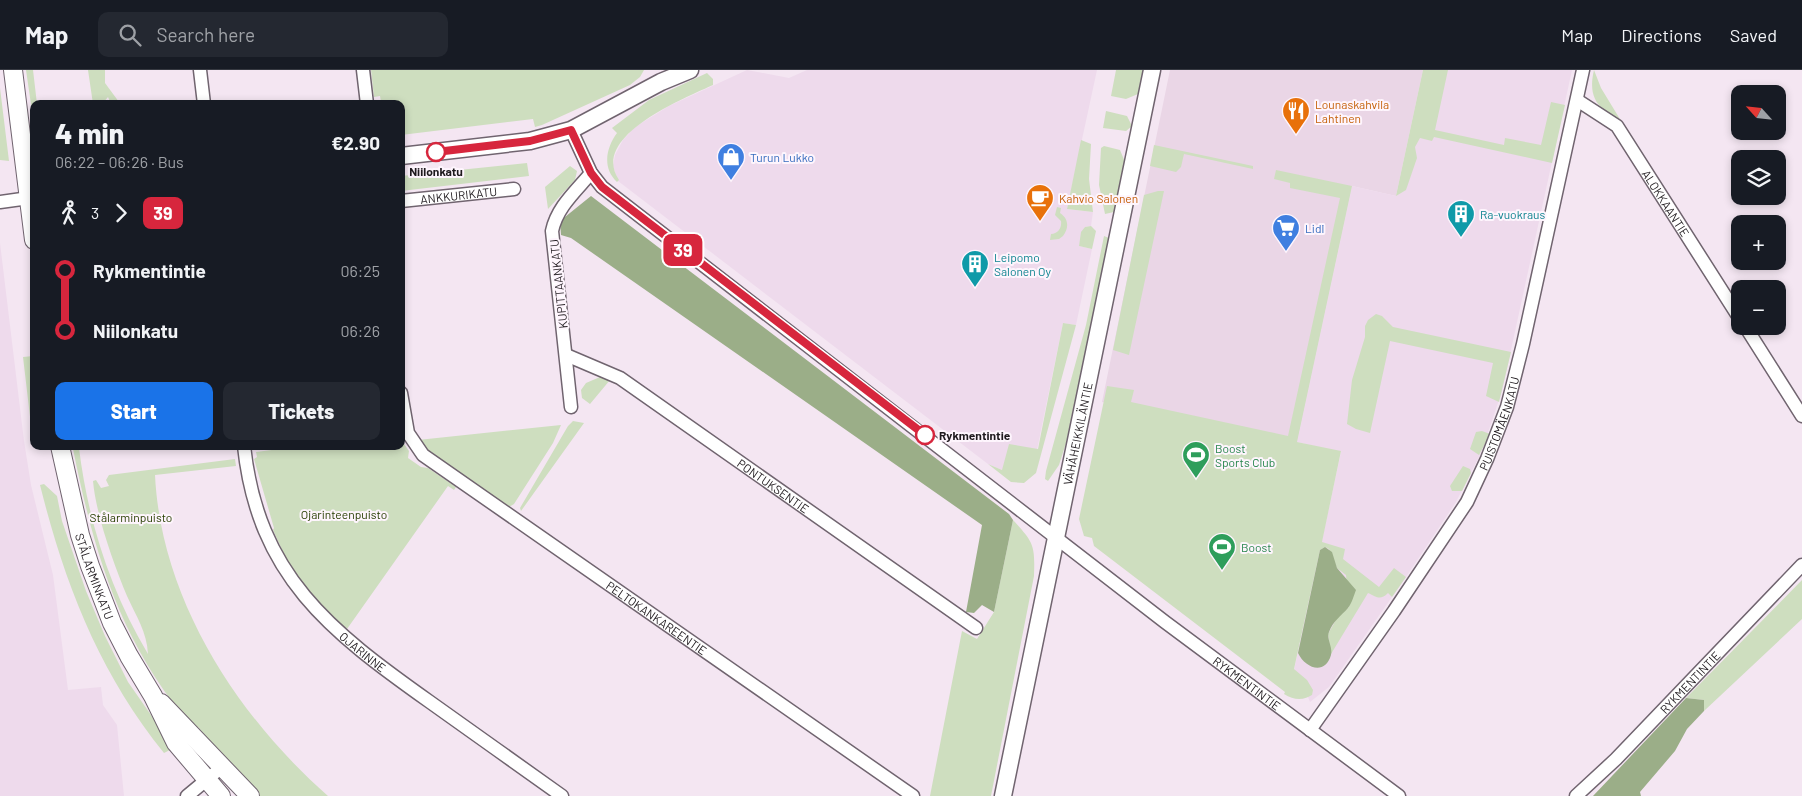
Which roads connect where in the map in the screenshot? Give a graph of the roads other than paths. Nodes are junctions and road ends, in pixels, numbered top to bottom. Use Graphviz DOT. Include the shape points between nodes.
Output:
graph roads {
  1 [pos="13,70"];
  2 [pos="200,70"];
  3 [pos="363,70"];
  4 [pos="690,70"];
  5 [pos="1152,70"];
  6 [pos="1583,70"];
  7 [pos="660,76"];
  8 [pos="204,100"];
  9 [pos="367,100"];
  10 [pos="1577,100"];
  11 [pos="571,130"];
  12 [pos="405,156"];
  13 [pos="591,173"];
  14 [pos="514,190"];
  15 [pos="30,191"];
  16 [pos="30,198"];
  17 [pos="405,201"];
  18 [pos="0,202"];
  19 [pos="1731,305"];
  20 [pos="1751,335"];
  21 [pos="566,355"];
  22 [pos="571,407"];
  23 [pos="405,416"];
  24 [pos="1802,416"];
  25 [pos="61,450"];
  26 [pos="245,450"];
  27 [pos="1055,537"];
  28 [pos="1802,565"];
  29 [pos="976,628"];
  30 [pos="153,696"];
  31 [pos="1310,730"];
  32 [pos="222,767"];
  33 [pos="207,780"];
  34 [pos="187,796"];
  35 [pos="221,796"];
  36 [pos="250,796"];
  37 [pos="562,796"];
  38 [pos="913,796"];
  39 [pos="1003,796"];
  40 [pos="1399,796"];
  41 [pos="1576,796"];
  1 -- 15 [label="main road"];
  2 -- 8 [label="street"];
  3 -- 9 [label="street"];
  4 -- 7 [label="street"];
  5 -- 27 [label="street, VÄHÄHEIKKILÄNTIE"];
  6 -- 10 [label="street, PUISTOMÄENKATU"];
  7 -- 11 [label="street"];
  10 -- 19 [label="street, ALOKKAANTIE" via="1617,126"];
  10 -- 31 [label="street, PUISTOMÄENKATU" via="1521,353 1507,407 1487,459 1468,500"];
  11 -- 12 [label="street" via="530,141"];
  11 -- 13 [label="street, RYKMENTINTIE"];
  13 -- 21 [label="street, KUPITTAANKATU" via="562,208 554,220 552,231"];
  13 -- 27 [label="street, RYKMENTINTIE" via="602,187"];
  14 -- 17 [label="street, ANKKURIKATU"];
  16 -- 18 [label="street"];
  20 -- 24 [label="street"];
  21 -- 22 [label="street, KUPITTAANKATU"];
  21 -- 29 [label="street, PONTUKSENTIE" via="620,378"];
  23 -- 38 [label="street, PELTOKANKAREENTIE" via="408,433 423,455"];
  25 -- 30 [label="main road, STÅLARMINKATU" via="80,535 98,588 129,656"];
  26 -- 37 [label="street, OJARINNE" via="251,489 263,527 284,569 309,604 345,638 398,679"];
  27 -- 31 [label="street, RYKMENTINTIE"];
  27 -- 39 [label="street, VÄHÄHEIKKILÄNTIE"];
  28 -- 41 [label="street, RYKMENTINTIE" via="1616,759"];
  30 -- 32 [label="main road, STÅLARMINKATU"];
  30 -- 33 [label="main road, STÅLARMINKATU" via="176,743"];
  31 -- 40 [label="street, RYKMENTINTIE"];
  32 -- 33 [label="street"];
  32 -- 36 [label="main road, STÅLARMINKATU"];
  33 -- 34 [label="street"];
  33 -- 35 [label="main road, STÅLARMINKATU"];
}
